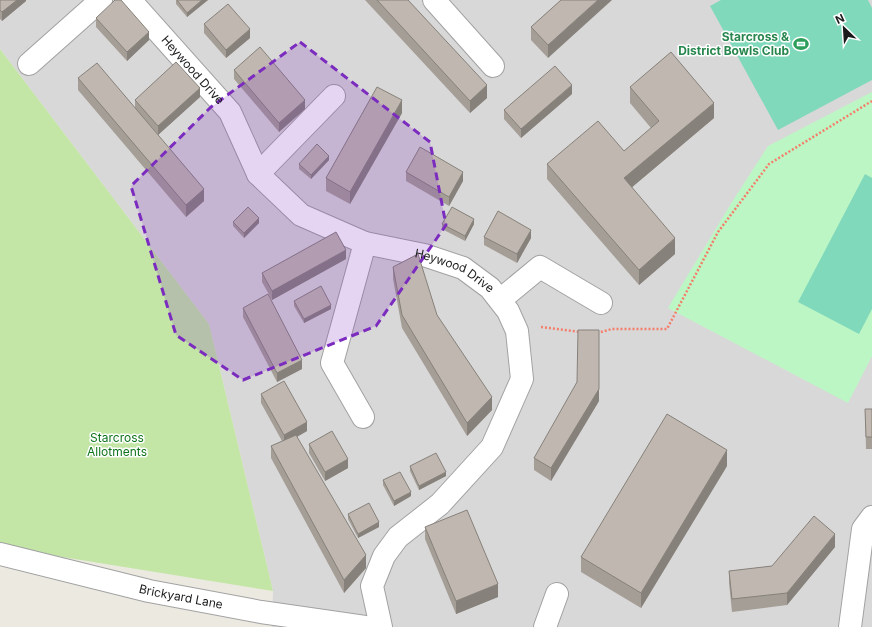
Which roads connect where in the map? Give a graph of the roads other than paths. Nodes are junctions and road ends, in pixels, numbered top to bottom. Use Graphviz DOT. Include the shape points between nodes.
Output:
graph roads {
  1 [pos="101,0"];
  2 [pos="130,0"];
  3 [pos="434,0"];
  4 [pos="29,64"];
  5 [pos="493,66"];
  6 [pos="334,96"];
  7 [pos="258,174"];
  8 [pos="366,243"];
  9 [pos="500,300"];
  10 [pos="601,303"];
  11 [pos="363,416"];
  12 [pos="872,517"];
  13 [pos="0,554"];
  14 [pos="557,594"];
  15 [pos="366,627"];
  16 [pos="381,627"];
  17 [pos="545,627"];
  18 [pos="850,627"];
  1 -- 4 [label="street"];
  2 -- 7 [label="street, Heywood Drive" via="230,112"];
  3 -- 5 [label="street"];
  6 -- 7 [label="street"];
  7 -- 8 [label="street, Heywood Drive" via="301,215"];
  8 -- 9 [label="street, Heywood Drive" via="424,255 463,268 490,288"];
  8 -- 11 [label="street" via="332,363"];
  9 -- 10 [label="street" via="540,267"];
  9 -- 16 [label="street, Heywood Drive" via="517,331 522,379 492,447 440,504 398,537 384,556 372,586"];
  12 -- 18 [label="street" via="863,529"];
  13 -- 15 [label="street, Brickyard Lane" via="149,591 261,612"];
  14 -- 17 [label="street"];
}
